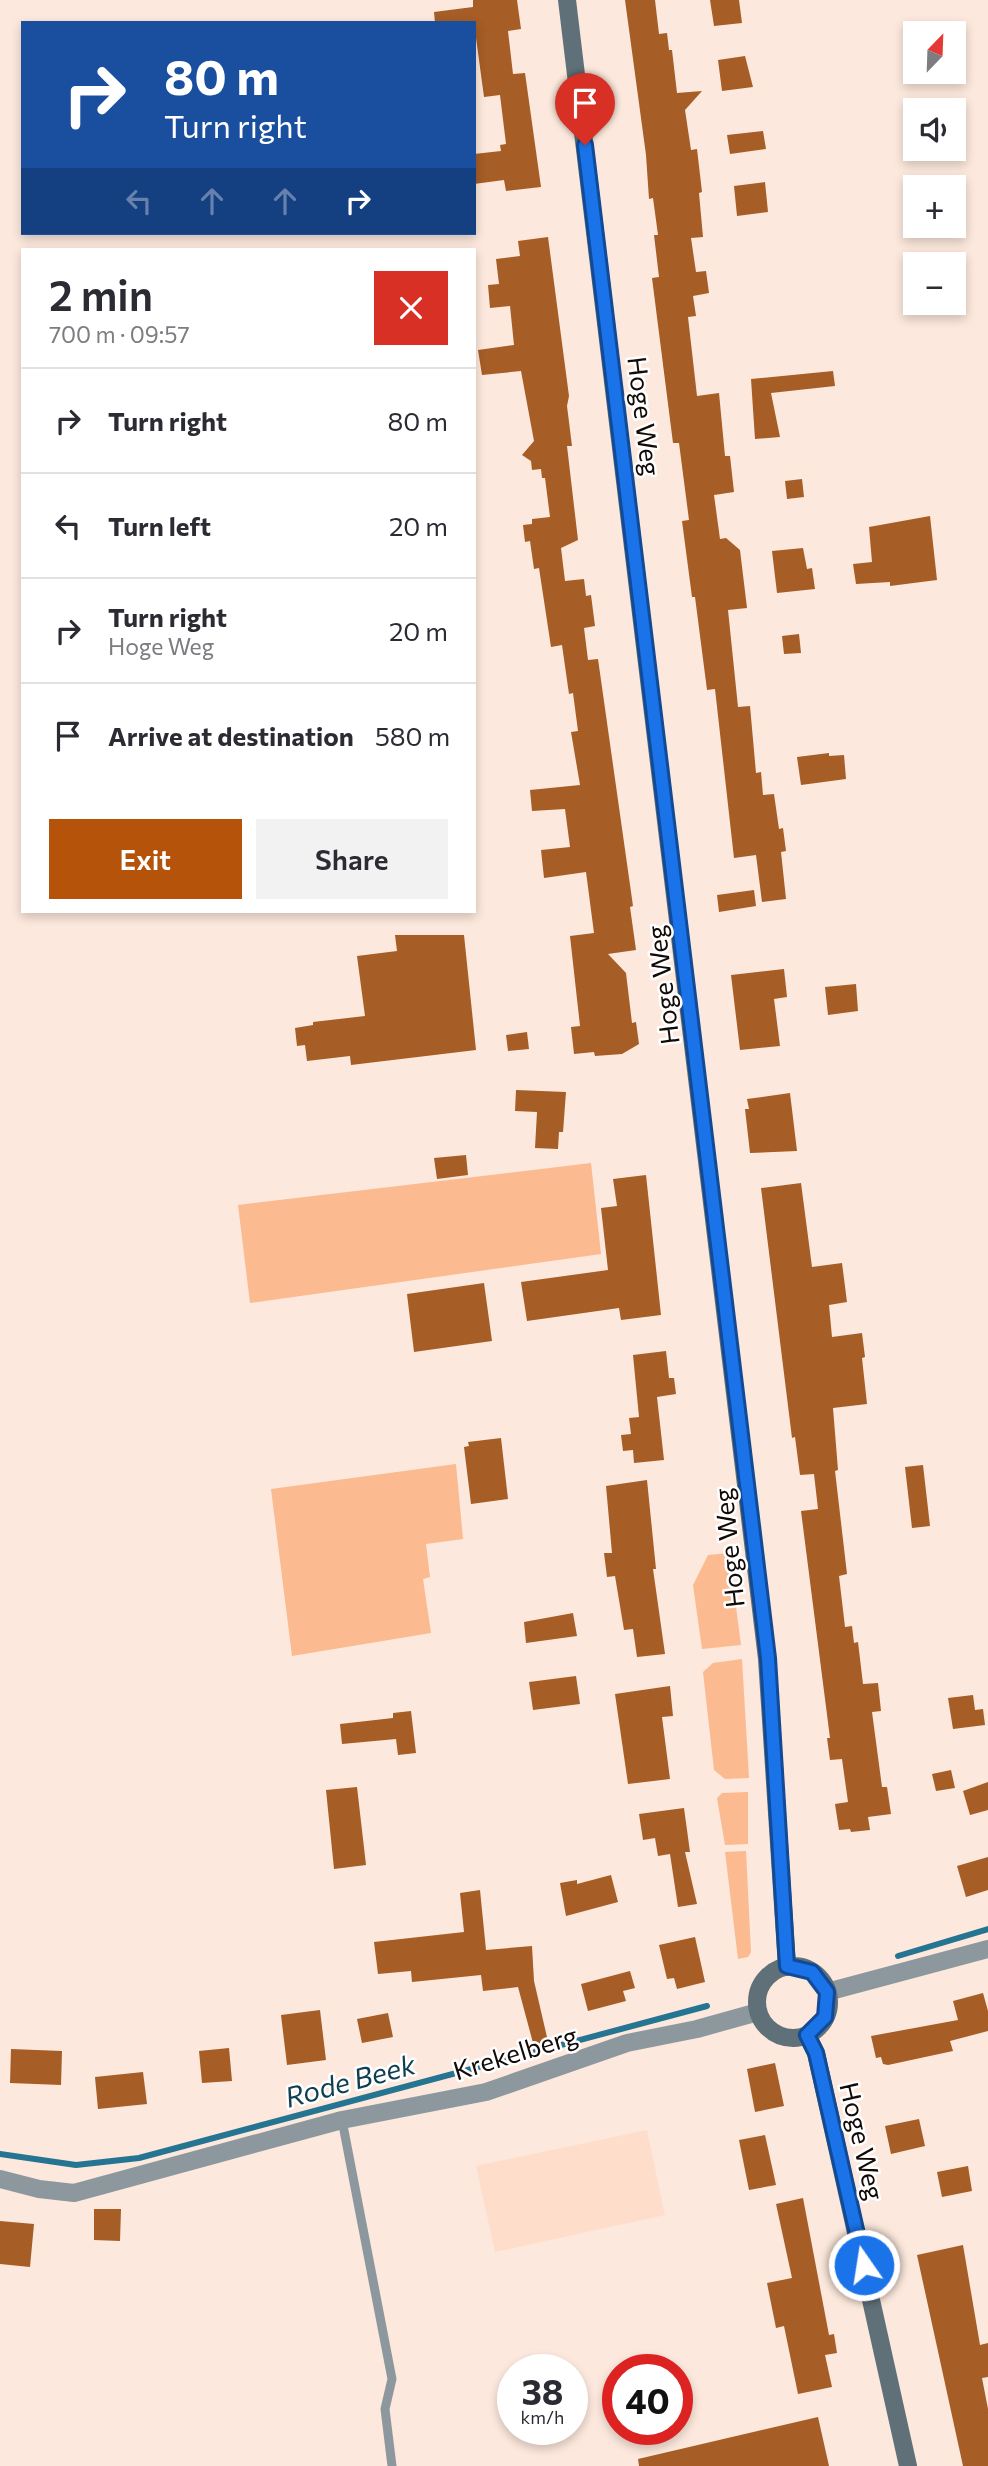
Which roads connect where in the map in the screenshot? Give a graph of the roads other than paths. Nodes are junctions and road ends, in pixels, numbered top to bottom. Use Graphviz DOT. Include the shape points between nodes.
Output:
graph roads {
  1 [pos="567,0"];
  2 [pos="988,1949"];
  3 [pos="787,1966"];
  4 [pos="827,1992"];
  5 [pos="758,2012"];
  6 [pos="807,2035"];
  7 [pos="342,2120"];
  8 [pos="0,2179"];
  9 [pos="392,2466"];
  10 [pos="908,2466"];
  1 -- 3 [label="street, Hoge Weg" via="768,1658"];
  2 -- 4 [label="street"];
  3 -- 4 [label="street" via="812,1972"];
  3 -- 5 [label="street" via="762,1983"];
  4 -- 6 [label="street" via="825,2017"];
  5 -- 6 [label="street" via="777,2034"];
  5 -- 7 [label="street, Krekelberg" via="627,2043 486,2092"];
  6 -- 10 [label="street, Hoge Weg" via="816,2053"];
  7 -- 8 [label="street, Krekelberg" via="74,2193"];
  7 -- 9 [label="lane" via="392,2379 385,2409"];
}
